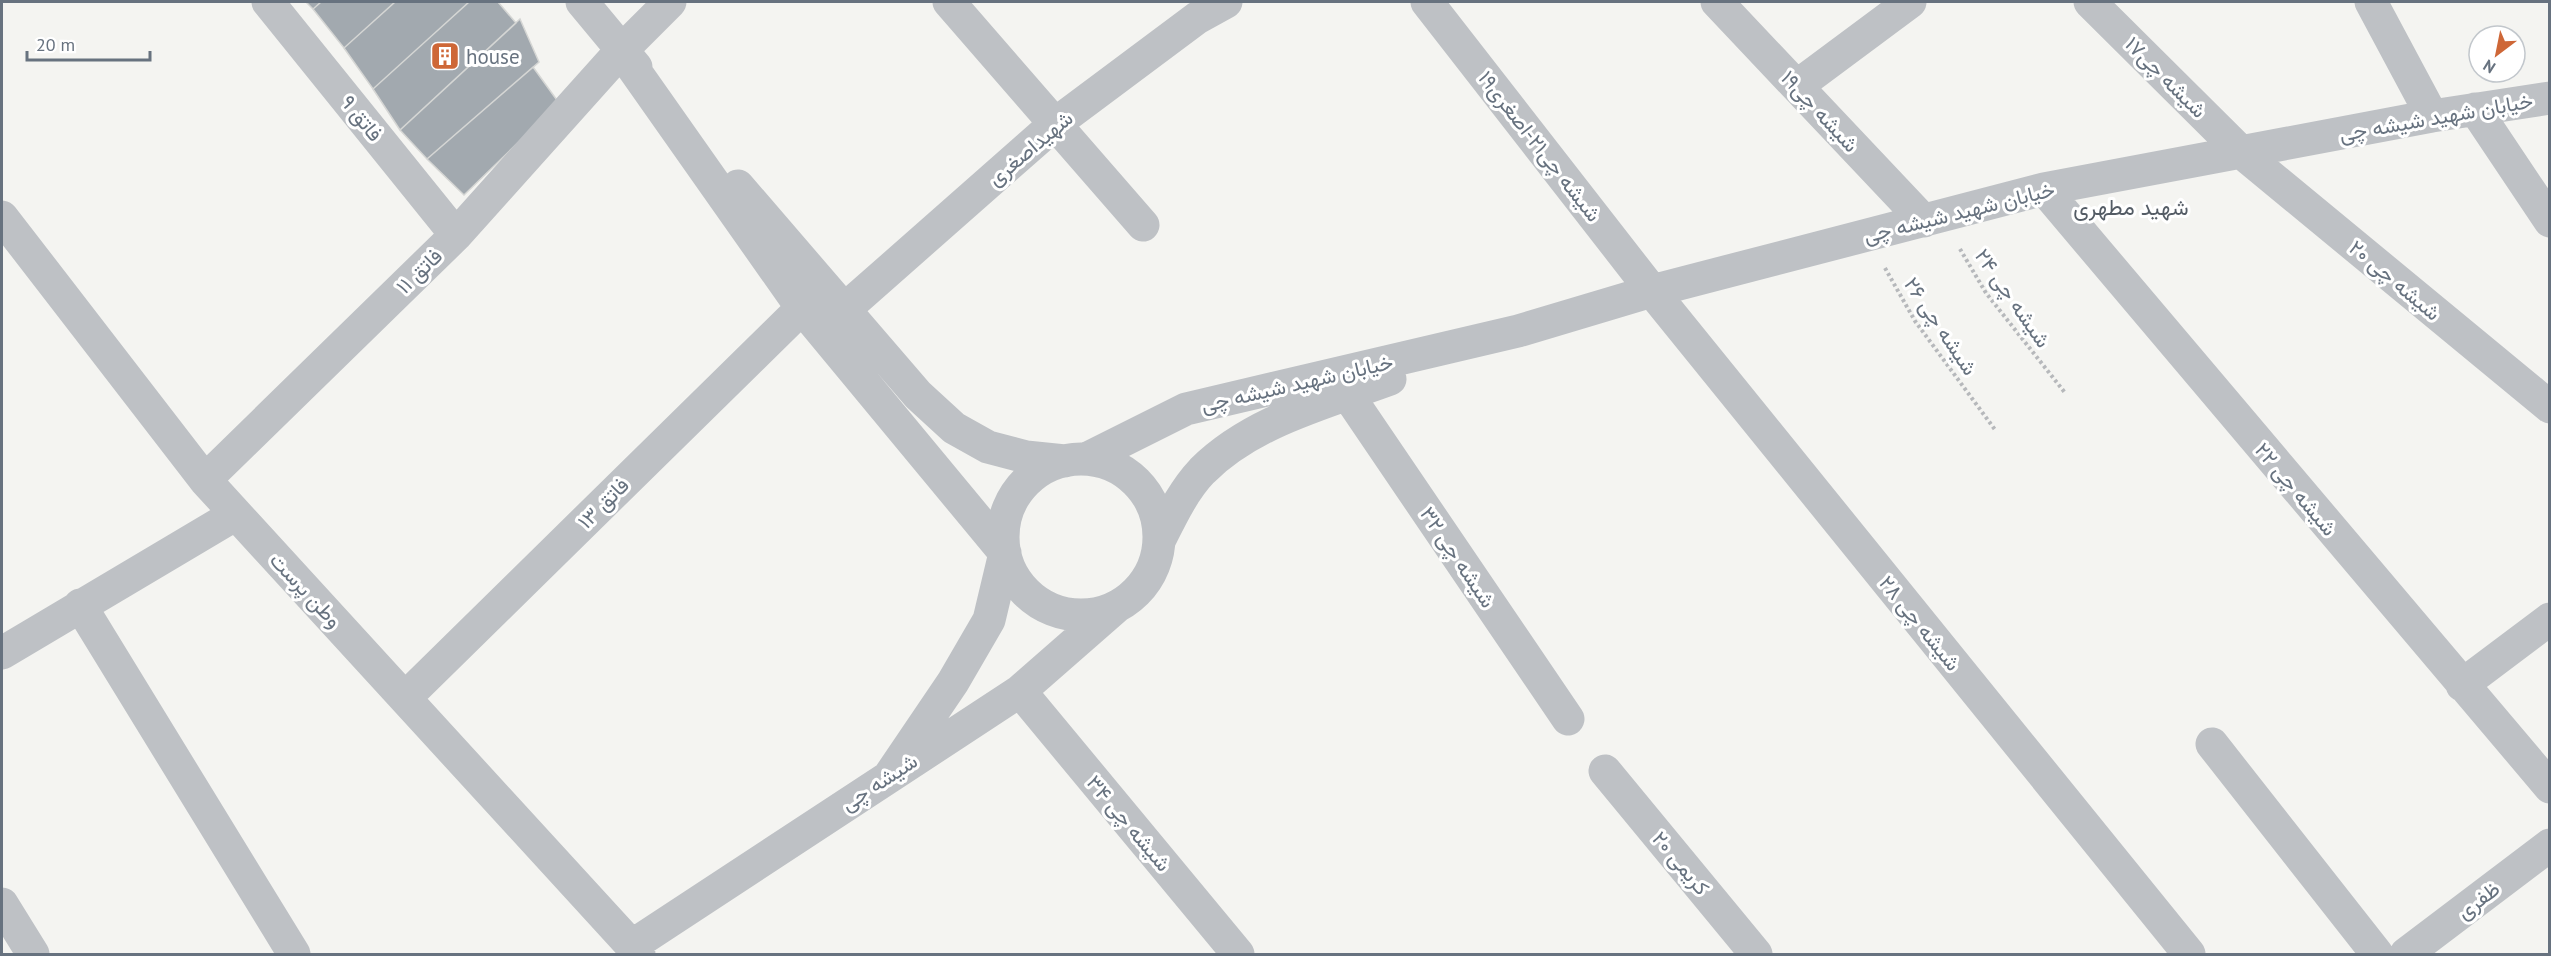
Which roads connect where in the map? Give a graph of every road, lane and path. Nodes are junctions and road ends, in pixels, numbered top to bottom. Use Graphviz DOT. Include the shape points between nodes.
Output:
graph roads {
  1 [pos="268,2"];
  2 [pos="582,2"];
  3 [pos="670,2"];
  4 [pos="949,2"];
  5 [pos="1226,2"];
  6 [pos="1427,2"];
  7 [pos="1717,2"];
  8 [pos="1910,2"];
  9 [pos="2090,2"];
  10 [pos="2371,2"];
  11 [pos="621,51"];
  12 [pos="1797,86"];
  13 [pos="2550,98"];
  14 [pos="2475,110"];
  15 [pos="2432,116"];
  16 [pos="1055,124"];
  17 [pos="2241,152"];
  18 [pos="2044,189"];
  19 [pos="2,217"];
  20 [pos="1932,218"];
  21 [pos="2550,221"];
  22 [pos="1143,225"];
  23 [pos="456,235"];
  24 [pos="1866,236"];
  25 [pos="1652,291"];
  26 [pos="802,308"];
  27 [pos="845,309"];
  28 [pos="1518,331"];
  29 [pos="1348,394"];
  30 [pos="2066,394"];
  31 [pos="2550,408"];
  32 [pos="1996,431"];
  33 [pos="1075,460"];
  34 [pos="205,480"];
  35 [pos="236,514"];
  36 [pos="1160,541"];
  37 [pos="1005,553"];
  38 [pos="80,605"];
  39 [pos="1116,607"];
  40 [pos="2550,619"];
  41 [pos="2,653"];
  42 [pos="2462,685"];
  43 [pos="1020,691"];
  44 [pos="405,698"];
  45 [pos="1568,719"];
  46 [pos="2212,744"];
  47 [pos="1605,771"];
  48 [pos="890,775"];
  49 [pos="2550,787"];
  50 [pos="2550,845"];
  51 [pos="2,904"];
  52 [pos="636,950"];
  53 [pos="33,954"];
  54 [pos="294,954"];
  55 [pos="1238,954"];
  56 [pos="1756,954"];
  57 [pos="2189,954"];
  58 [pos="2377,954"];
  59 [pos="2406,954"];
  1 -- 23 [label="street, فاتق ۹"];
  2 -- 11 [label="street"];
  3 -- 11 [label="street"];
  4 -- 16 [label="street"];
  5 -- 16 [label="street, شهیداصغری" via="1197,18"];
  6 -- 25 [label="street, شیشه چی۲۱-اصغری۱۹"];
  7 -- 12 [label="street, شیشه چی۱۹"];
  8 -- 12 [label="street"];
  9 -- 17 [label="street, شیشه چی۱۷"];
  10 -- 15 [label="street"];
  11 -- 23 [label="street, فاتق ۱۱"];
  11 -- 26 [label="street"];
  11 -- 27 [label="street"];
  12 -- 20 [label="street, شیشه چی۱۹"];
  13 -- 14 [label="street, خیابان شهید شیشه چی"];
  14 -- 15 [label="street, خیابان شهید شیشه چی"];
  14 -- 21 [label="street"];
  15 -- 17 [label="street, خیابان شهید شیشه چی"];
  16 -- 22 [label="street"];
  16 -- 27 [label="street, شهیداصغری"];
  17 -- 18 [label="street, خیابان شهید شیشه چی"];
  17 -- 31 [label="street, شیشه چی ۲۰"];
  18 -- 20 [label="street, خیابان شهید شیشه چی"];
  18 -- 42 [label="street, شیشه چی ۲۲"];
  19 -- 34 [label="street, وطن پرست"];
  20 -- 24 [label="street, خیابان شهید شیشه چی"];
  20 -- 30 [label="path, شیشه چی ۲۴"];
  23 -- 34 [label="street, فاتق ۱۱"];
  24 -- 25 [label="street, خیابان شهید شیشه چی"];
  24 -- 32 [label="path, شیشه چی ۲۶" via="1916,321"];
  25 -- 28 [label="street, خیابان شهید شیشه چی"];
  25 -- 57 [label="street, شیشه چی ۲۸"];
  26 -- 37 [label="street"];
  26 -- 44 [label="street, فاتق ۱۳"];
  27 -- 33 [label="street" via="918,395 954,428 988,447 1026,457"];
  28 -- 29 [label="street, خیابان شهید شیشه چی"];
  28 -- 33 [label="street, خیابان شهید شیشه چی" via="1186,409"];
  29 -- 36 [label="street, خیابان شهید شیشه چی" via="1267,426 1232,446 1201,472 1177,505"];
  29 -- 45 [label="street, شیشه چی ۳۲"];
  33 -- 36 [label="street" via="1106,463 1140,485 1155,512"];
  33 -- 37 [label="street" via="1038,473 1016,494 1003,532"];
  34 -- 35 [label="street, وطن پرست"];
  35 -- 38 [label="street"];
  35 -- 44 [label="street, وطن پرست"];
  36 -- 39 [label="street" via="1147,580"];
  37 -- 39 [label="street" via="1011,572 1023,589 1057,611 1097,614"];
  37 -- 48 [label="street" via="989,620 953,682"];
  38 -- 41 [label="street"];
  38 -- 54 [label="street"];
  39 -- 43 [label="street, شیشه چی"];
  40 -- 42 [label="street"];
  42 -- 49 [label="street, شیشه چی ۲۲"];
  43 -- 48 [label="street, شیشه چی"];
  43 -- 55 [label="street, شیشه چی ۳۴"];
  44 -- 52 [label="street, وطن پرست"];
  46 -- 58 [label="street"];
  47 -- 56 [label="street, کریمی ۲۰"];
  48 -- 52 [label="street, شیشه چی"];
  50 -- 59 [label="street, ظفری"];
  51 -- 53 [label="street"];
}
